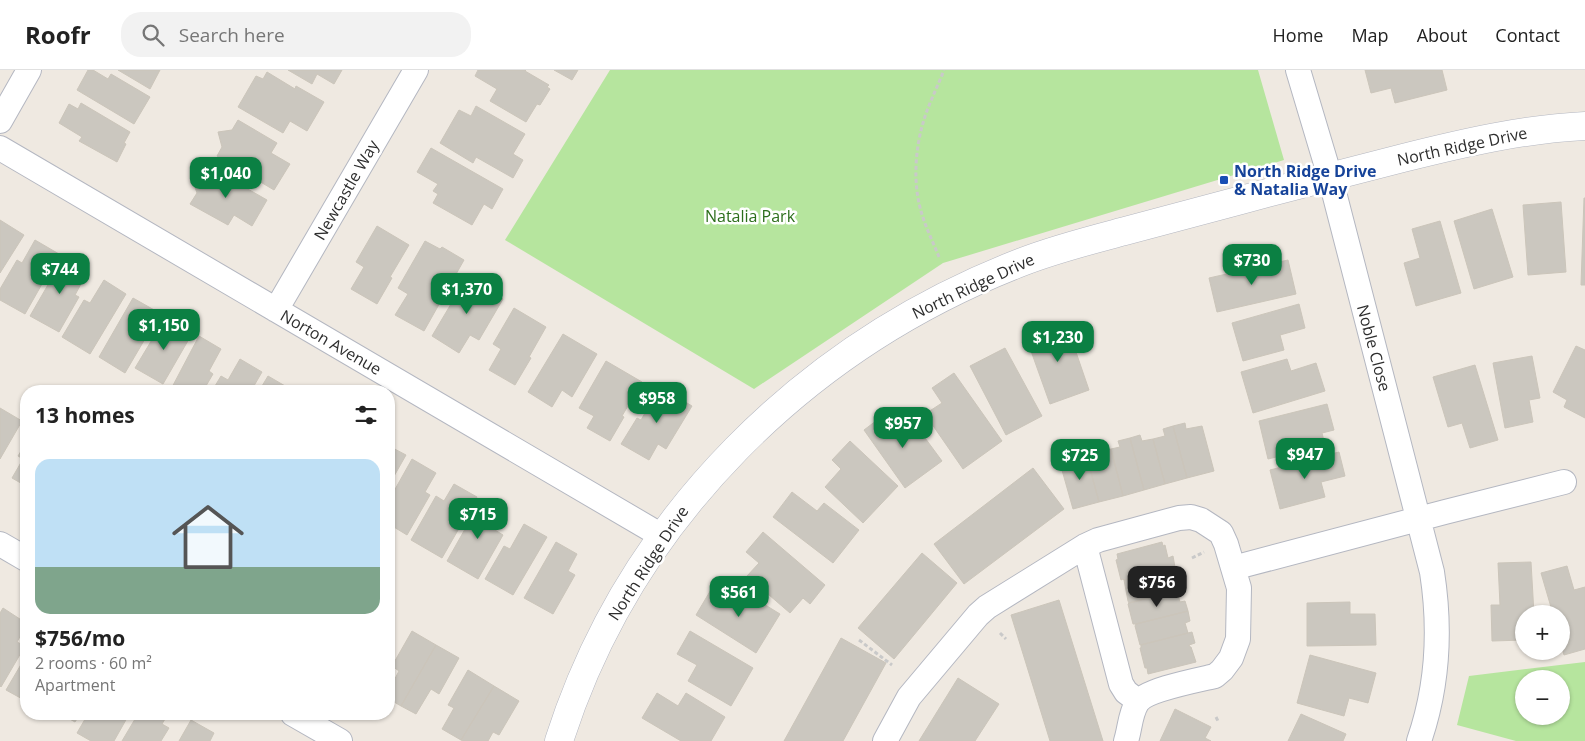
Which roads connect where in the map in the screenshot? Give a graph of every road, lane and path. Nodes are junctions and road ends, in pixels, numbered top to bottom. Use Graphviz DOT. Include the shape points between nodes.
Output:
graph roads {
  1 [pos="30,70"];
  2 [pos="416,70"];
  3 [pos="944,70"];
  4 [pos="1298,70"];
  5 [pos="0,121"];
  6 [pos="1585,126"];
  7 [pos="0,148"];
  8 [pos="1330,177"];
  9 [pos="939,257"];
  10 [pos="276,310"];
  11 [pos="1564,482"];
  12 [pos="1418,519"];
  13 [pos="662,536"];
  14 [pos="0,544"];
  15 [pos="1085,546"];
  16 [pos="1204,551"];
  17 [pos="20,556"];
  18 [pos="1192,558"];
  19 [pos="1233,568"];
  20 [pos="1000,633"];
  21 [pos="1006,639"];
  22 [pos="859,640"];
  23 [pos="892,664"];
  24 [pos="1138,701"];
  25 [pos="303,720"];
  26 [pos="340,741"];
  27 [pos="559,741"];
  28 [pos="885,741"];
  29 [pos="1126,741"];
  30 [pos="1419,741"];
  1 -- 5 [label="street"];
  2 -- 10 [label="street, Newcastle Way"];
  3 -- 9 [label="path" via="923,123 916,166 921,211"];
  4 -- 8 [label="street, Noble Close"];
  6 -- 8 [label="street, North Ridge Drive" via="1463,143"];
  7 -- 10 [label="street, Norton Avenue"];
  8 -- 12 [label="street, Noble Close"];
  8 -- 13 [label="street, North Ridge Drive" via="1068,246 1007,268 920,308 855,348 803,387 732,452"];
  10 -- 13 [label="street, Norton Avenue"];
  11 -- 12 [label="street"];
  12 -- 19 [label="street"];
  12 -- 30 [label="street, Noble Close" via="1432,572 1437,614 1434,685"];
  13 -- 27 [label="street, North Ridge Drive" via="630,584 600,639"];
  14 -- 17 [label="street"];
  15 -- 19 [label="street" via="1179,518 1192,518 1221,533"];
  15 -- 24 [label="street" via="1121,684"];
  15 -- 28 [label="street" via="978,615 909,698"];
  16 -- 18 [label="path"];
  19 -- 24 [label="street" via="1239,588 1238,639 1231,658 1215,676 1147,694"];
  20 -- 21 [label="path"];
  22 -- 23 [label="path"];
  24 -- 29 [label="street"];
  25 -- 26 [label="street"];
}
